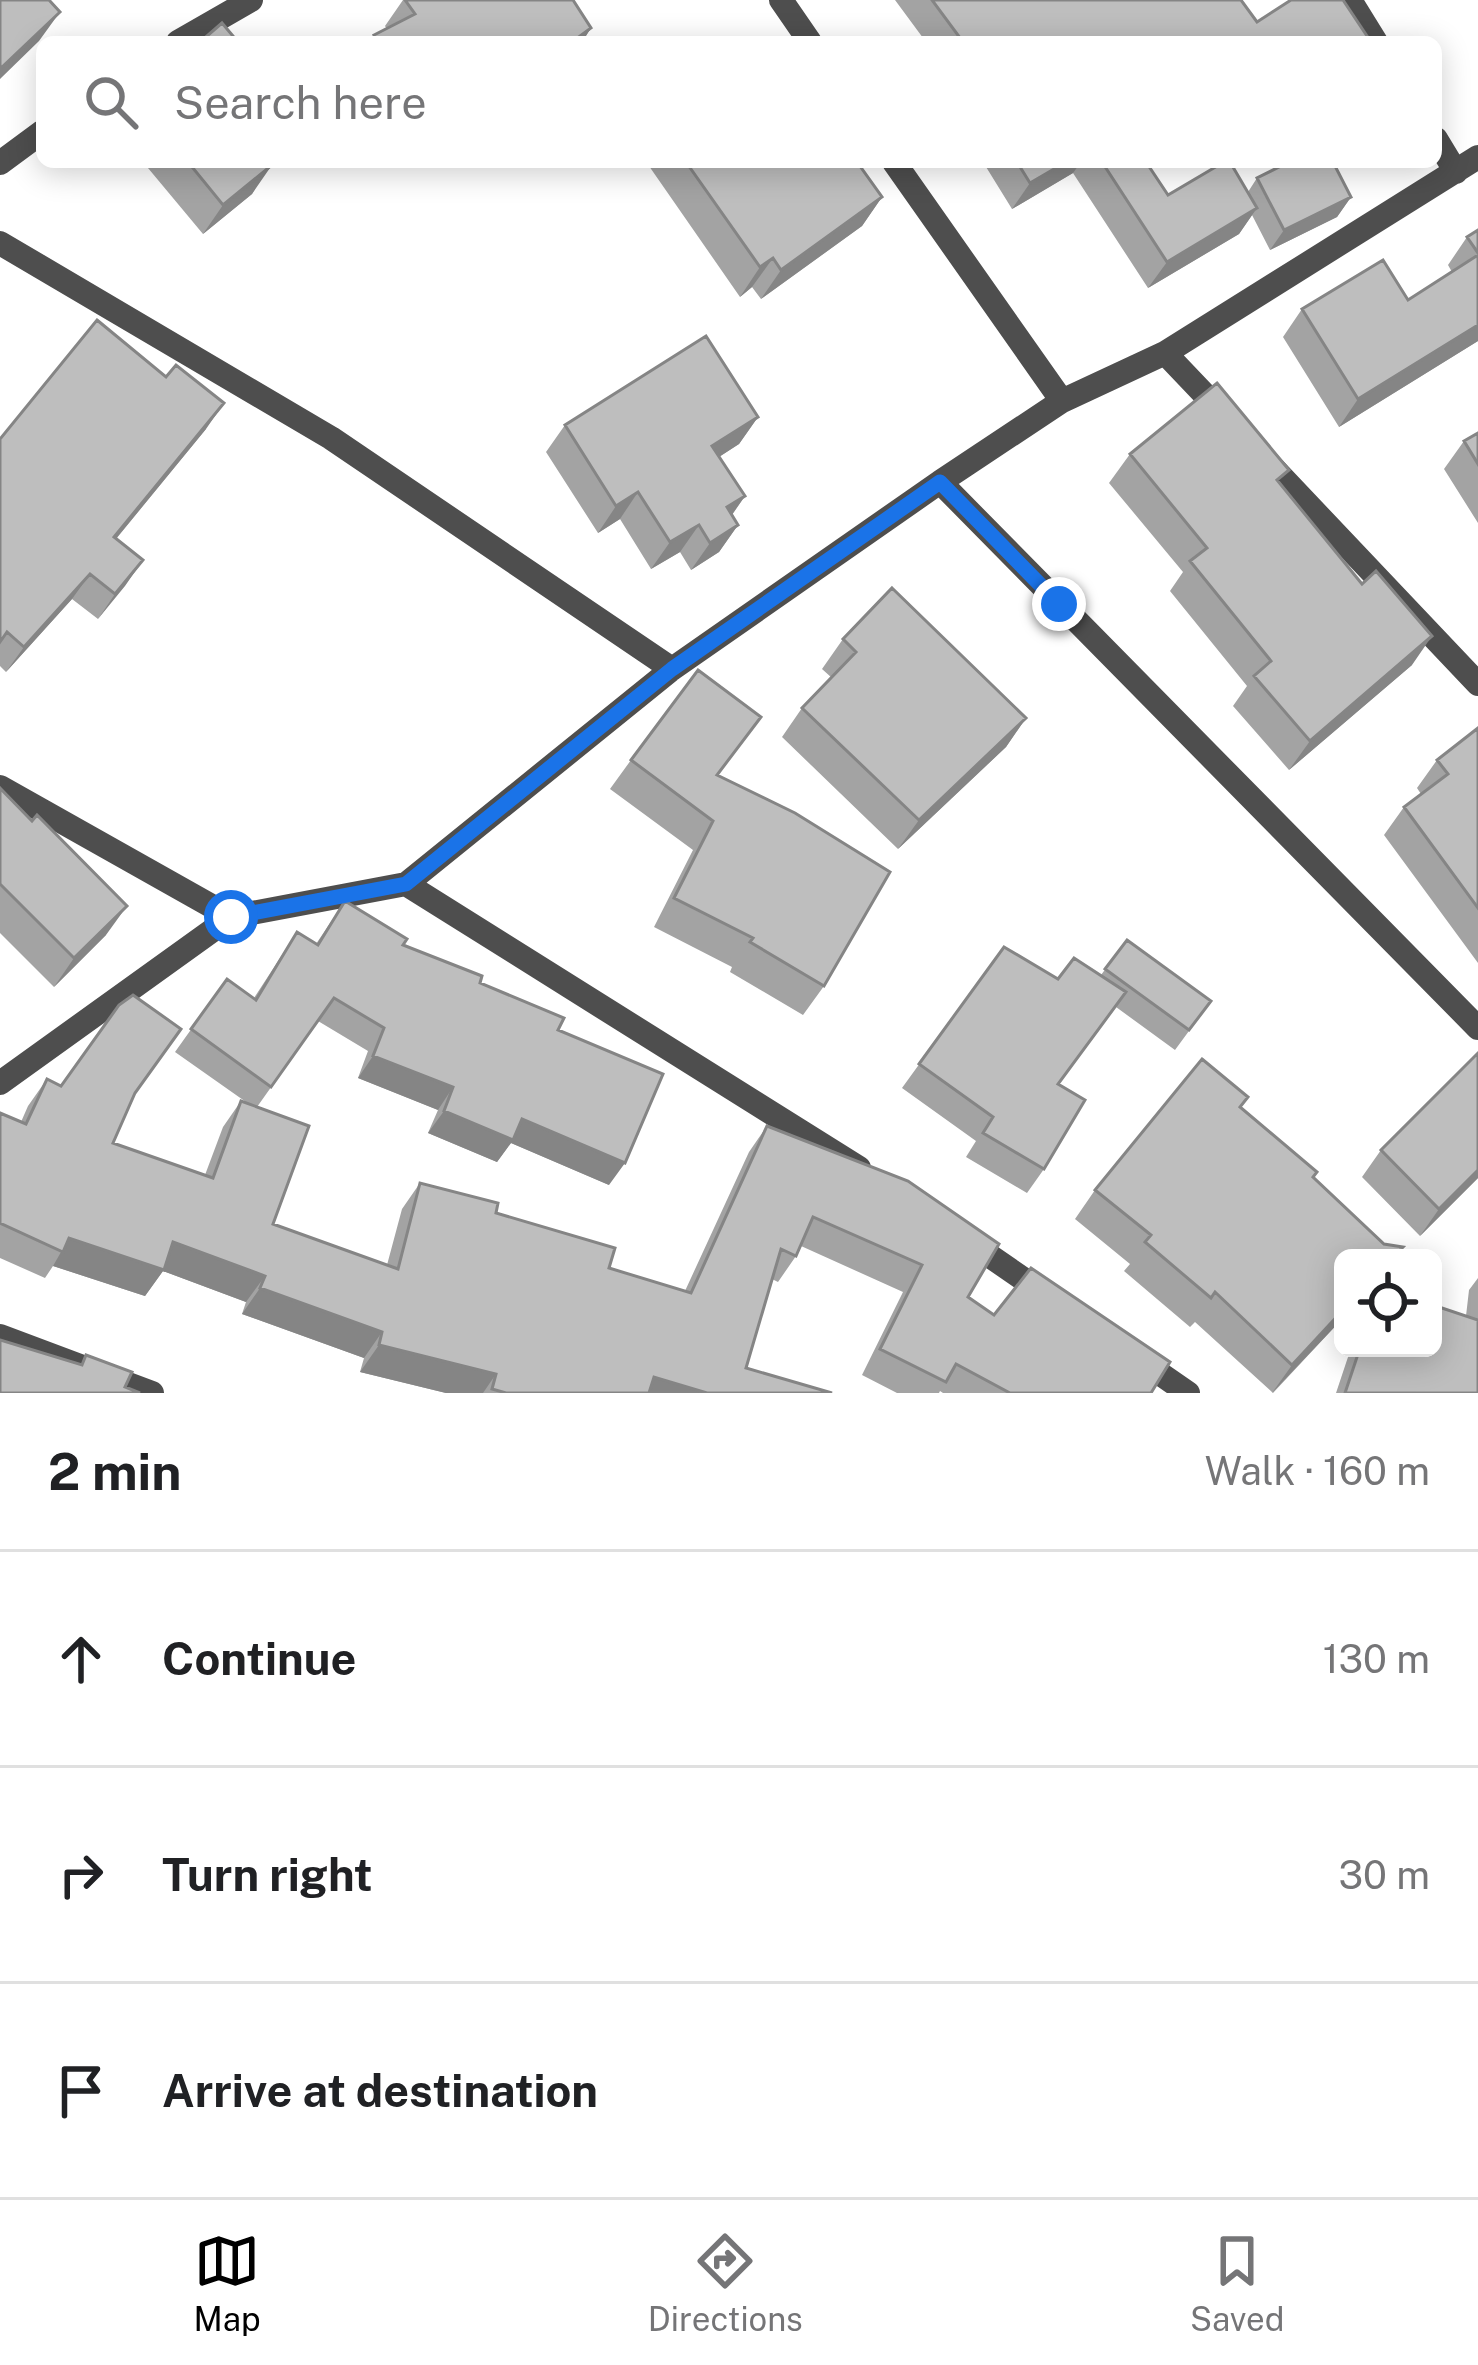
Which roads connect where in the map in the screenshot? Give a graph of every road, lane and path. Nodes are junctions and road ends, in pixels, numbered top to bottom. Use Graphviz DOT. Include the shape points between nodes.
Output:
graph roads {
  1 [pos="251,0"];
  2 [pos="781,0"];
  3 [pos="1350,0"];
  4 [pos="188,36"];
  5 [pos="806,36"];
  6 [pos="1372,36"];
  7 [pos="36,136"];
  8 [pos="1442,149"];
  9 [pos="1478,157"];
  10 [pos="0,163"];
  11 [pos="899,168"];
  12 [pos="1456,172"];
  13 [pos="0,243"];
  14 [pos="1165,353"];
  15 [pos="1062,401"];
  16 [pos="940,482"];
  17 [pos="672,669"];
  18 [pos="1478,684"];
  19 [pos="0,787"];
  20 [pos="406,884"];
  21 [pos="231,917"];
  22 [pos="1478,1028"];
  23 [pos="0,1083"];
  24 [pos="871,1176"];
  25 [pos="947,1227"];
  26 [pos="1077,1316"];
  27 [pos="0,1336"];
  28 [pos="1114,1342"];
  29 [pos="152,1393"];
  30 [pos="1188,1393"];
  1 -- 4 [label="street"];
  2 -- 5 [label="street"];
  3 -- 6 [label="street"];
  7 -- 10 [label="street"];
  8 -- 12 [label="street"];
  9 -- 12 [label="street"];
  11 -- 15 [label="street"];
  12 -- 14 [label="street"];
  13 -- 17 [label="street" via="331,438"];
  14 -- 15 [label="street"];
  14 -- 18 [label="street"];
  15 -- 16 [label="street"];
  16 -- 17 [label="street"];
  16 -- 22 [label="street"];
  17 -- 20 [label="street"];
  19 -- 21 [label="street"];
  20 -- 21 [label="street"];
  20 -- 24 [label="street"];
  21 -- 23 [label="street"];
  25 -- 26 [label="street"];
  27 -- 29 [label="street"];
  28 -- 30 [label="street"];
}
